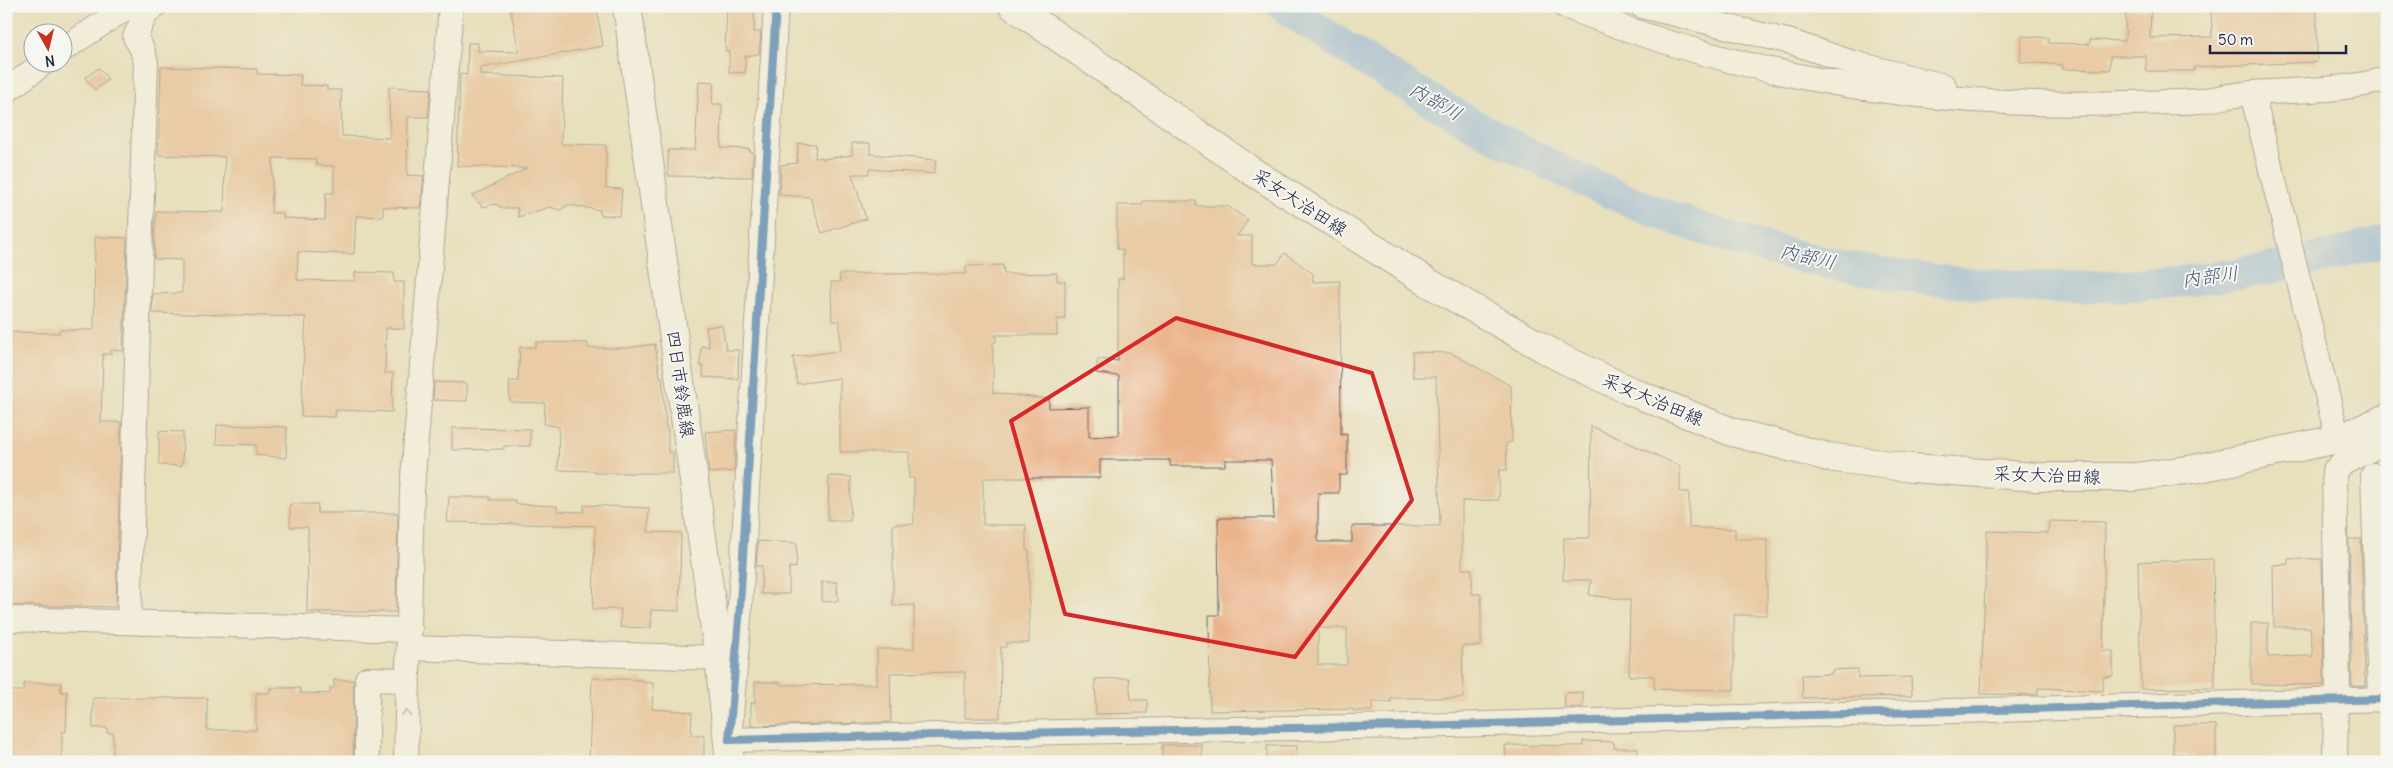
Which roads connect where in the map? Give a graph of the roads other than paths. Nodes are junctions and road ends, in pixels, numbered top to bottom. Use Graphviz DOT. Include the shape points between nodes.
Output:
graph roads {
  1 [pos="154,6"];
  2 [pos="451,6"];
  3 [pos="627,6"];
  4 [pos="776,6"];
  5 [pos="1013,6"];
  6 [pos="1565,6"];
  7 [pos="1642,6"];
  8 [pos="123,11"];
  9 [pos="135,37"];
  10 [pos="72,44"];
  11 [pos="32,72"];
  12 [pos="2387,79"];
  13 [pos="6,91"];
  14 [pos="2253,99"];
  15 [pos="2006,102"];
  16 [pos="2387,418"];
  17 [pos="2338,439"];
  18 [pos="2387,441"];
  19 [pos="2373,475"];
  20 [pos="6,619"];
  21 [pos="129,622"];
  22 [pos="410,639"];
  23 [pos="719,658"];
  24 [pos="407,680"];
  25 [pos="2383,700"];
  26 [pos="2336,701"];
  27 [pos="729,751"];
  28 [pos="367,762"];
  29 [pos="406,762"];
  30 [pos="2335,762"];
  1 -- 9 [label="street"];
  2 -- 22 [label="street" via="416,420"];
  3 -- 23 [label="main road, 四日市鈴鹿線"];
  4 -- 27 [label="street"];
  5 -- 17 [label="main road, 采女大治田線" via="1252,172 1429,283 1559,356 1630,391 1732,432 1828,457 1912,468 2038,477 2135,477 2194,469"];
  6 -- 15 [label="street" via="1620,28 1784,74 1870,90"];
  7 -- 15 [label="street" via="1790,42 1853,63"];
  8 -- 9 [label="street"];
  8 -- 10 [label="street"];
  9 -- 21 [label="street" via="146,64"];
  11 -- 13 [label="street"];
  12 -- 14 [label="street"];
  14 -- 15 [label="street" via="2086,104"];
  14 -- 17 [label="street"];
  16 -- 17 [label="main road, 采女大治田線"];
  18 -- 26 [label="street" via="2341,464 2334,471"];
  19 -- 25 [label="street"];
  20 -- 21 [label="street"];
  21 -- 22 [label="street"];
  22 -- 23 [label="street"];
  22 -- 24 [label="street"];
  23 -- 27 [label="main road, 四日市鈴鹿線"];
  24 -- 28 [label="street" via="367,679"];
  29 -- 24 [label="street, one-way"];
  25 -- 26 [label="street"];
  26 -- 27 [label="street" via="1063,732"];
  26 -- 30 [label="street"];
}
